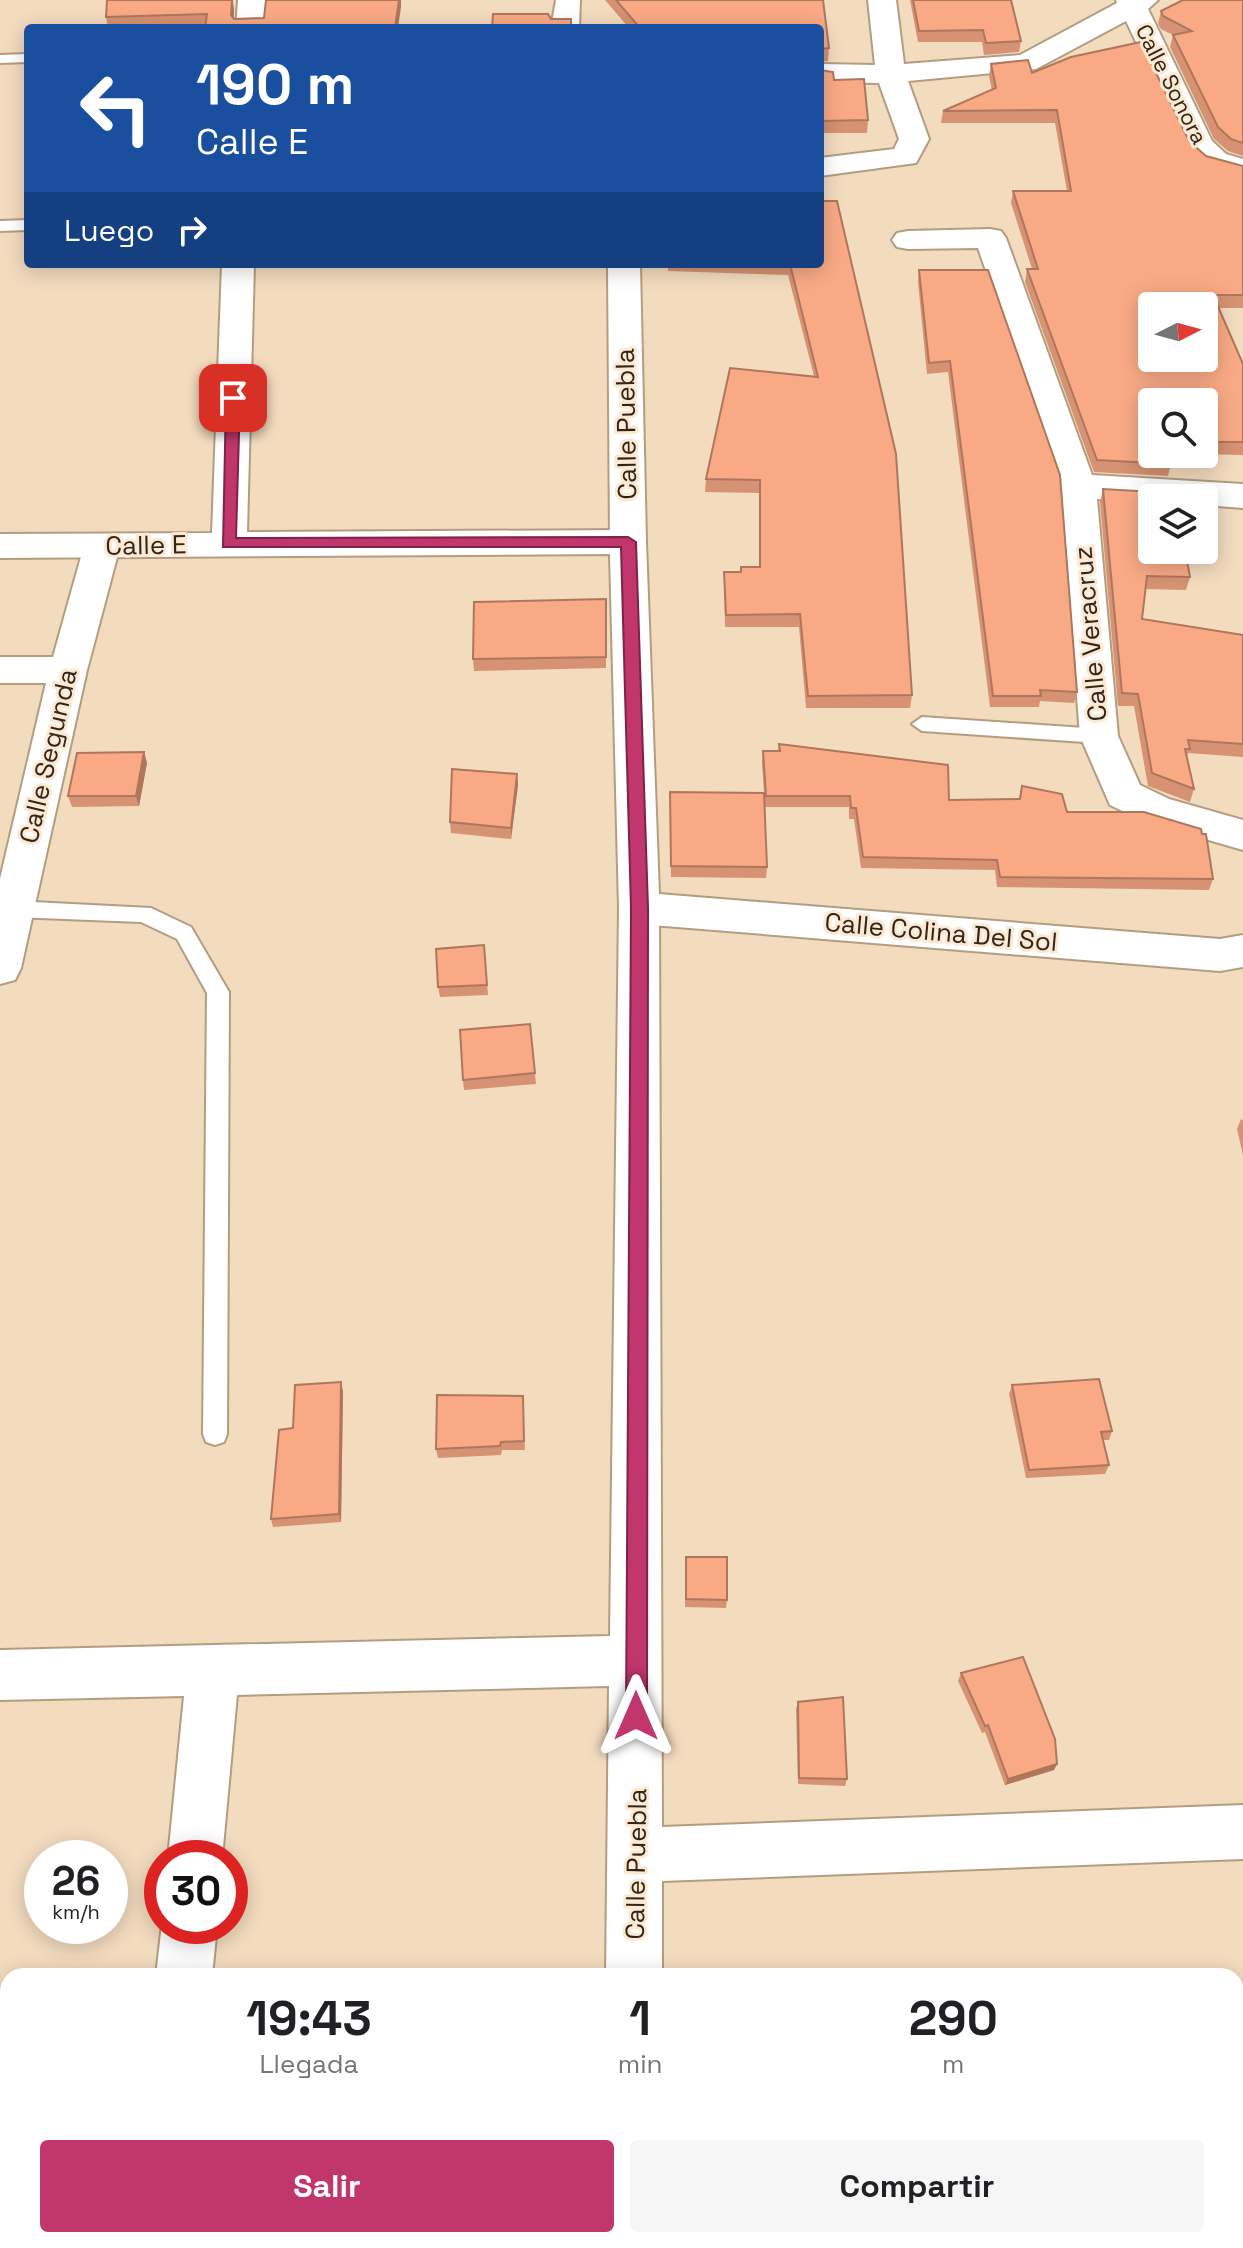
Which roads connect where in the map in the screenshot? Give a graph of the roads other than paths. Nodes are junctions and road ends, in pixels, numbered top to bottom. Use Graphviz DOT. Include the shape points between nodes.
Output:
graph roads {
  1 [pos="252,0"];
  2 [pos="882,0"];
  3 [pos="1135,2"];
  4 [pos="250,24"];
  5 [pos="24,58"];
  6 [pos="0,59"];
  7 [pos="824,73"];
  8 [pos="891,74"];
  9 [pos="1229,164"];
  10 [pos="824,167"];
  11 [pos="24,225"];
  12 [pos="0,226"];
  13 [pos="908,240"];
  14 [pos="238,268"];
  15 [pos="624,268"];
  16 [pos="1078,486"];
  17 [pos="1243,496"];
  18 [pos="628,542"];
  19 [pos="229,543"];
  20 [pos="0,546"];
  21 [pos="102,546"];
  22 [pos="0,670"];
  23 [pos="68,670"];
  24 [pos="922,724"];
  25 [pos="1099,736"];
  26 [pos="1243,835"];
  27 [pos="639,908"];
  28 [pos="13,909"];
  29 [pos="1243,951"];
  30 [pos="0,968"];
  31 [pos="215,1434"];
  32 [pos="636,1660"];
  33 [pos="213,1670"];
  34 [pos="0,1675"];
  35 [pos="1243,1832"];
  36 [pos="197,1840"];
  37 [pos="636,1855"];
  38 [pos="187,1944"];
  39 [pos="185,1968"];
  40 [pos="634,1968"];
  1 -- 4 [label="street"];
  2 -- 8 [label="street"];
  3 -- 8 [label="street" via="1026,63"];
  3 -- 9 [label="street, Calle Sonora" via="1199,145"];
  5 -- 6 [label="lane"];
  7 -- 8 [label="street"];
  8 -- 10 [label="street" via="914,139 905,157"];
  11 -- 12 [label="lane"];
  13 -- 16 [label="street, Calle Veracruz" via="990,238"];
  14 -- 19 [label="street"];
  15 -- 18 [label="street, Calle Puebla"];
  16 -- 17 [label="street"];
  16 -- 25 [label="street, Calle Veracruz"];
  18 -- 19 [label="street, Calle E"];
  18 -- 27 [label="street, Calle Puebla"];
  19 -- 21 [label="street, Calle E"];
  20 -- 21 [label="street, Calle E"];
  21 -- 23 [label="street, Calle Segunda"];
  22 -- 23 [label="street"];
  23 -- 28 [label="street, Calle Segunda"];
  24 -- 25 [label="lane"];
  25 -- 26 [label="street, Calle Veracruz" via="1124,795 1157,811"];
  27 -- 29 [label="street, Calle Colina Del Sol" via="1220,955"];
  27 -- 32 [label="street, Calle Puebla"];
  28 -- 30 [label="street, Calle Segunda"];
  28 -- 31 [label="lane" via="144,914 184,933 218,992"];
  32 -- 33 [label="street"];
  32 -- 37 [label="street, Calle Puebla"];
  33 -- 34 [label="street"];
  33 -- 36 [label="street"];
  35 -- 37 [label="street"];
  37 -- 40 [label="street, Calle Puebla"];
  38 -- 39 [label="street"];
}
